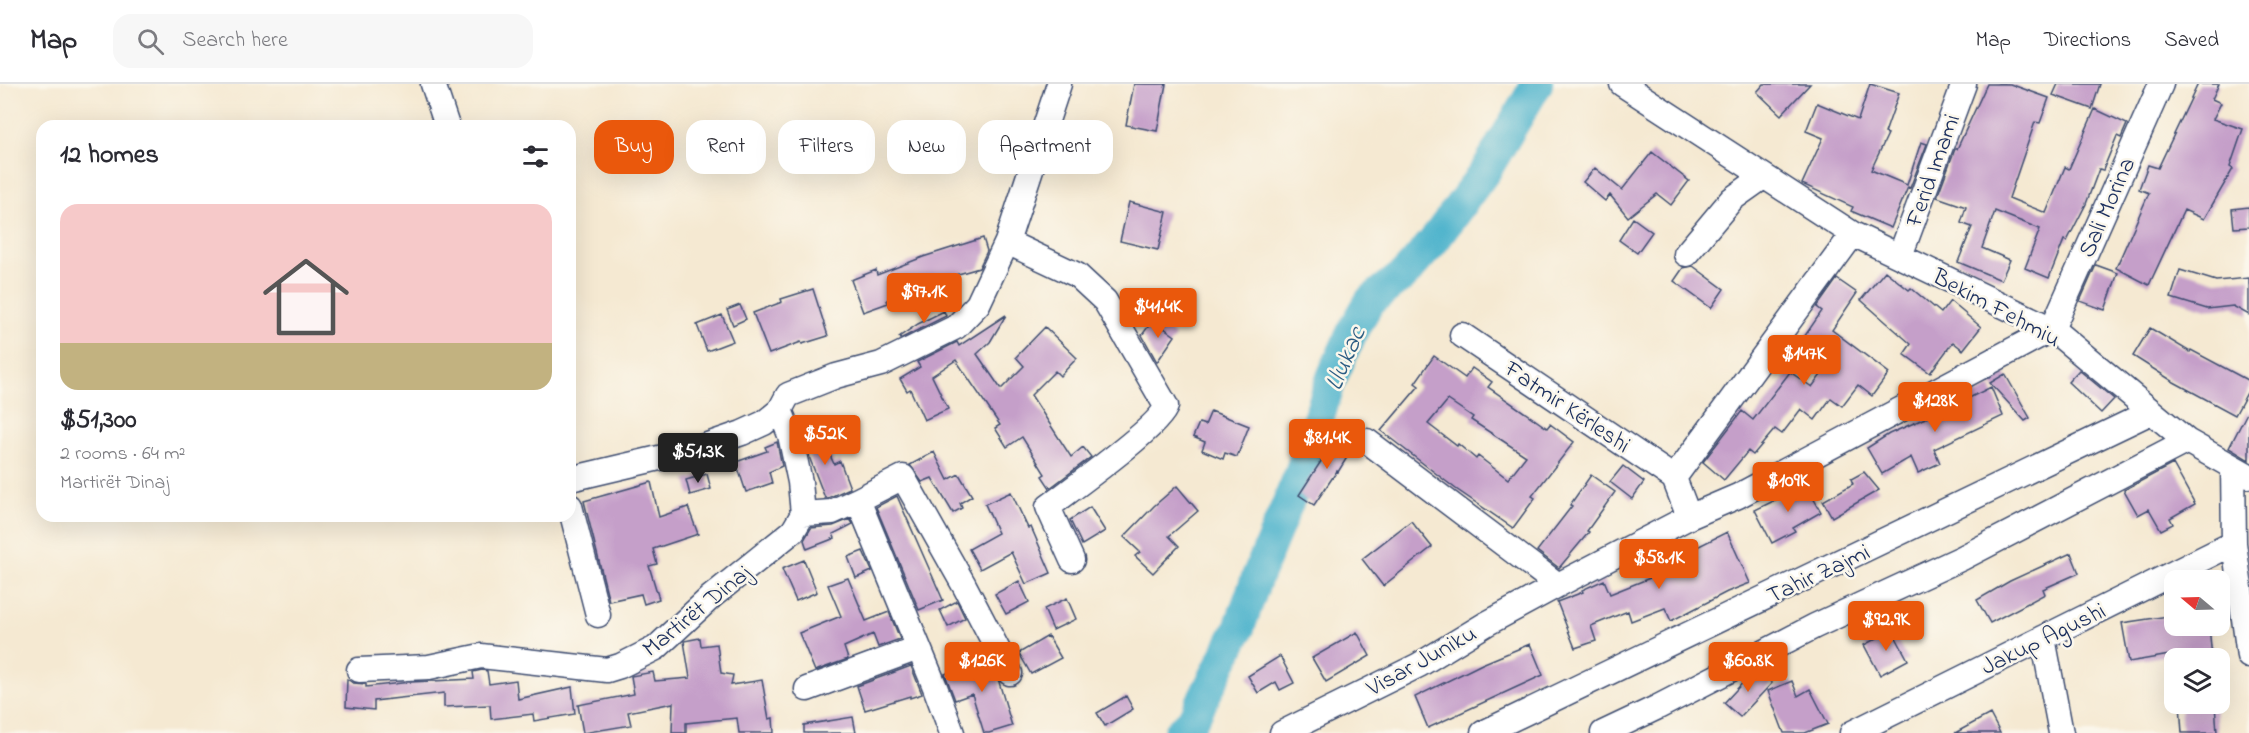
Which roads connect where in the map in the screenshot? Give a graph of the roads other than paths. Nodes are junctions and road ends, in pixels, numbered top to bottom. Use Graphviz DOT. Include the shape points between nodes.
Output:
graph roads {
  1 [pos="433,84"];
  2 [pos="1059,84"];
  3 [pos="1964,84"];
  4 [pos="2161,84"];
  5 [pos="1629,86"];
  6 [pos="445,120"];
  7 [pos="1762,177"];
  8 [pos="1853,234"];
  9 [pos="1007,242"];
  10 [pos="1686,254"];
  11 [pos="1899,256"];
  12 [pos="2052,329"];
  13 [pos="1462,334"];
  14 [pos="780,410"];
  15 [pos="2151,412"];
  16 [pos="1367,441"];
  17 [pos="2187,441"];
  18 [pos="2241,471"];
  19 [pos="576,478"];
  20 [pos="1674,478"];
  21 [pos="858,500"];
  22 [pos="803,514"];
  23 [pos="1689,517"];
  24 [pos="574,522"];
  25 [pos="2234,543"];
  26 [pos="1072,560"];
  27 [pos="1558,585"];
  28 [pos="598,615"];
  29 [pos="2043,638"];
  30 [pos="918,648"];
  31 [pos="2249,656"];
  32 [pos="359,670"];
  33 [pos="1010,673"];
  34 [pos="807,689"];
  35 [pos="951,733"];
  36 [pos="1282,733"];
  37 [pos="1483,733"];
  38 [pos="1602,733"];
  39 [pos="1852,733"];
  40 [pos="2061,733"];
  1 -- 6 [label="street"];
  2 -- 9 [label="street"];
  3 -- 11 [label="street, Ferid Imami"];
  4 -- 12 [label="street, Sali Morina"];
  5 -- 7 [label="street, Bekim Fehmiu"];
  7 -- 8 [label="street, Bekim Fehmiu"];
  7 -- 10 [label="street" via="1732,199"];
  8 -- 11 [label="street, Bekim Fehmiu"];
  8 -- 20 [label="street"];
  9 -- 14 [label="street" via="978,304 956,327 881,364 788,395"];
  9 -- 26 [label="street" via="1077,275 1105,301 1166,406 1164,413 1134,440 1048,507"];
  11 -- 12 [label="street, Bekim Fehmiu"];
  12 -- 15 [label="street, Bekim Fehmiu"];
  12 -- 23 [label="street, Visar Juniku" via="1738,496"];
  13 -- 20 [label="street, Fatmir Kërleshi"];
  14 -- 19 [label="street" via="764,423 693,450"];
  14 -- 22 [label="street" via="790,435"];
  15 -- 17 [label="street, Bekim Fehmiu"];
  15 -- 37 [label="street, Tahir Zajmi"];
  16 -- 27 [label="street"];
  17 -- 18 [label="street, Bekim Fehmiu"];
  17 -- 38 [label="street, Tahir Zajmi" via="1962,558 1815,626"];
  18 -- 25 [label="street"];
  20 -- 23 [label="street"];
  21 -- 22 [label="street" via="832,512"];
  21 -- 30 [label="street"];
  21 -- 33 [label="street" via="903,477"];
  22 -- 32 [label="street, Martirët Dinaj" via="793,531 711,597 656,648 620,666 607,670 481,656 429,667"];
  23 -- 27 [label="street, Visar Juniku"];
  24 -- 28 [label="street"];
  25 -- 29 [label="street, Jakup Agushi"];
  25 -- 31 [label="street"];
  27 -- 36 [label="street, Visar Juniku" via="1419,665"];
  29 -- 39 [label="street, Jakup Agushi"];
  29 -- 40 [label="street"];
  30 -- 34 [label="street"];
  30 -- 35 [label="street"];
}
